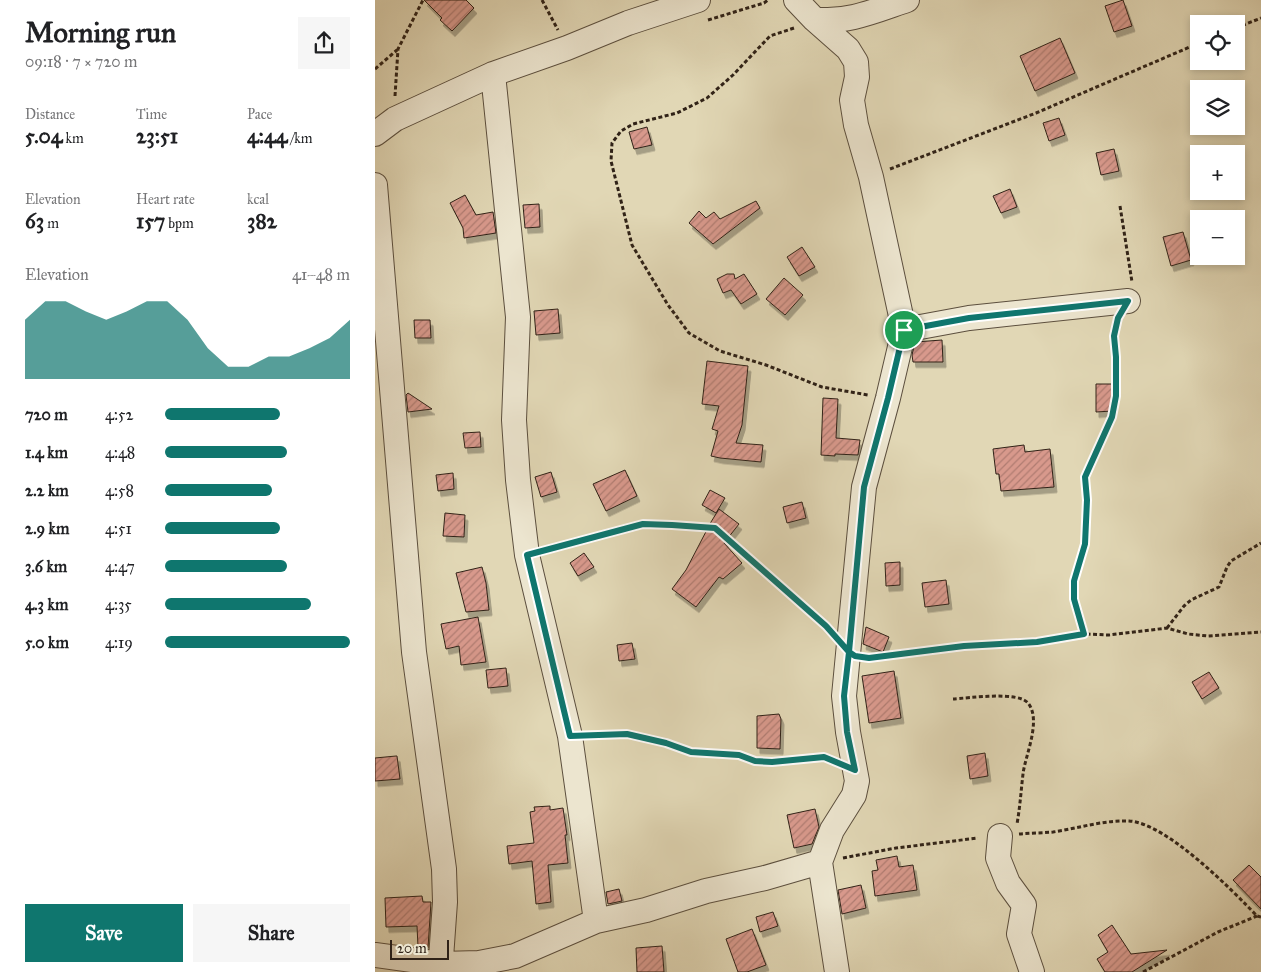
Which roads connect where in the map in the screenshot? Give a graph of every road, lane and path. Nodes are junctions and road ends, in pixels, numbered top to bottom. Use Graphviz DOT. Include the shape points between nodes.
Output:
graph roads {
  1 [pos="423,0"];
  2 [pos="542,0"];
  3 [pos="698,0"];
  4 [pos="768,0"];
  5 [pos="796,0"];
  6 [pos="907,0"];
  7 [pos="719,13"];
  8 [pos="1261,18"];
  9 [pos="817,22"];
  10 [pos="1245,24"];
  11 [pos="1190,47"];
  12 [pos="567,48"];
  13 [pos="398,50"];
  14 [pos="375,69"];
  15 [pos="493,74"];
  16 [pos="395,119"];
  17 [pos="375,134"];
  18 [pos="871,177"];
  19 [pos="375,185"];
  20 [pos="1121,206"];
  21 [pos="1128,301"];
  22 [pos="904,330"];
  23 [pos="888,398"];
  24 [pos="1261,543"];
  25 [pos="527,555"];
  26 [pos="1167,628"];
  27 [pos="1261,632"];
  28 [pos="1084,634"];
  29 [pos="849,652"];
  30 [pos="953,699"];
  31 [pos="570,736"];
  32 [pos="855,770"];
  33 [pos="1007,835"];
  34 [pos="820,862"];
  35 [pos="1259,916"];
  36 [pos="596,921"];
  37 [pos="375,955"];
  38 [pos="441,968"];
  39 [pos="837,972"];
  40 [pos="1032,972"];
  41 [pos="1143,972"];
  1 -- 13 [label="path"];
  2 -- 12 [label="path"];
  3 -- 12 [label="street" via="628,22"];
  4 -- 7 [label="path" via="705,21"];
  5 -- 9 [label="street"];
  6 -- 9 [label="street" via="862,15"];
  8 -- 10 [label="path"];
  9 -- 18 [label="street" via="848,49 856,62 857,77 852,100"];
  9 -- 23 [label="path" via="770,36 707,98 677,113 633,124 621,131 612,143 611,161 632,245 689,333 720,351 823,387"];
  11 -- 18 [label="path" via="1037,112"];
  12 -- 15 [label="street"];
  13 -- 14 [label="path"];
  13 -- 16 [label="path"];
  15 -- 16 [label="street"];
  15 -- 25 [label="street" via="518,317 514,420"];
  16 -- 17 [label="street"];
  18 -- 22 [label="street"];
  19 -- 38 [label="street" via="414,652 445,869"];
  20 -- 21 [label="path" via="1132,276"];
  21 -- 22 [label="street" via="969,318"];
  21 -- 28 [label="path" via="1118,318 1114,336 1116,396 1112,417 1085,477 1085,544 1074,581 1074,599"];
  22 -- 23 [label="street"];
  23 -- 29 [label="street" via="864,487"];
  24 -- 26 [label="path" via="1231,561 1219,586 1191,600"];
  25 -- 29 [label="path" via="643,524 715,528 826,626"];
  25 -- 31 [label="street"];
  26 -- 27 [label="path" via="1208,636"];
  26 -- 28 [label="path" via="1109,635"];
  28 -- 29 [label="path" via="1037,642 964,646 869,658"];
  29 -- 32 [label="street" via="844,696"];
  30 -- 33 [label="path" via="1019,698 1028,702 1032,712 1033,730 1023,773 1022,794"];
  31 -- 32 [label="path" via="627,734 691,752 739,755 755,761 824,757"];
  31 -- 36 [label="street"];
  32 -- 34 [label="street" via="854,795 832,830"];
  33 -- 34 [label="path" via="896,848"];
  33 -- 35 [label="path" via="1053,832 1112,821 1145,824 1183,848"];
  33 -- 40 [label="street" via="998,858 1008,883 1024,905 1019,934"];
  34 -- 36 [label="street"];
  34 -- 39 [label="street"];
  35 -- 41 [label="path" via="1218,932"];
  36 -- 38 [label="street" via="515,956"];
  37 -- 38 [label="street"];
}
